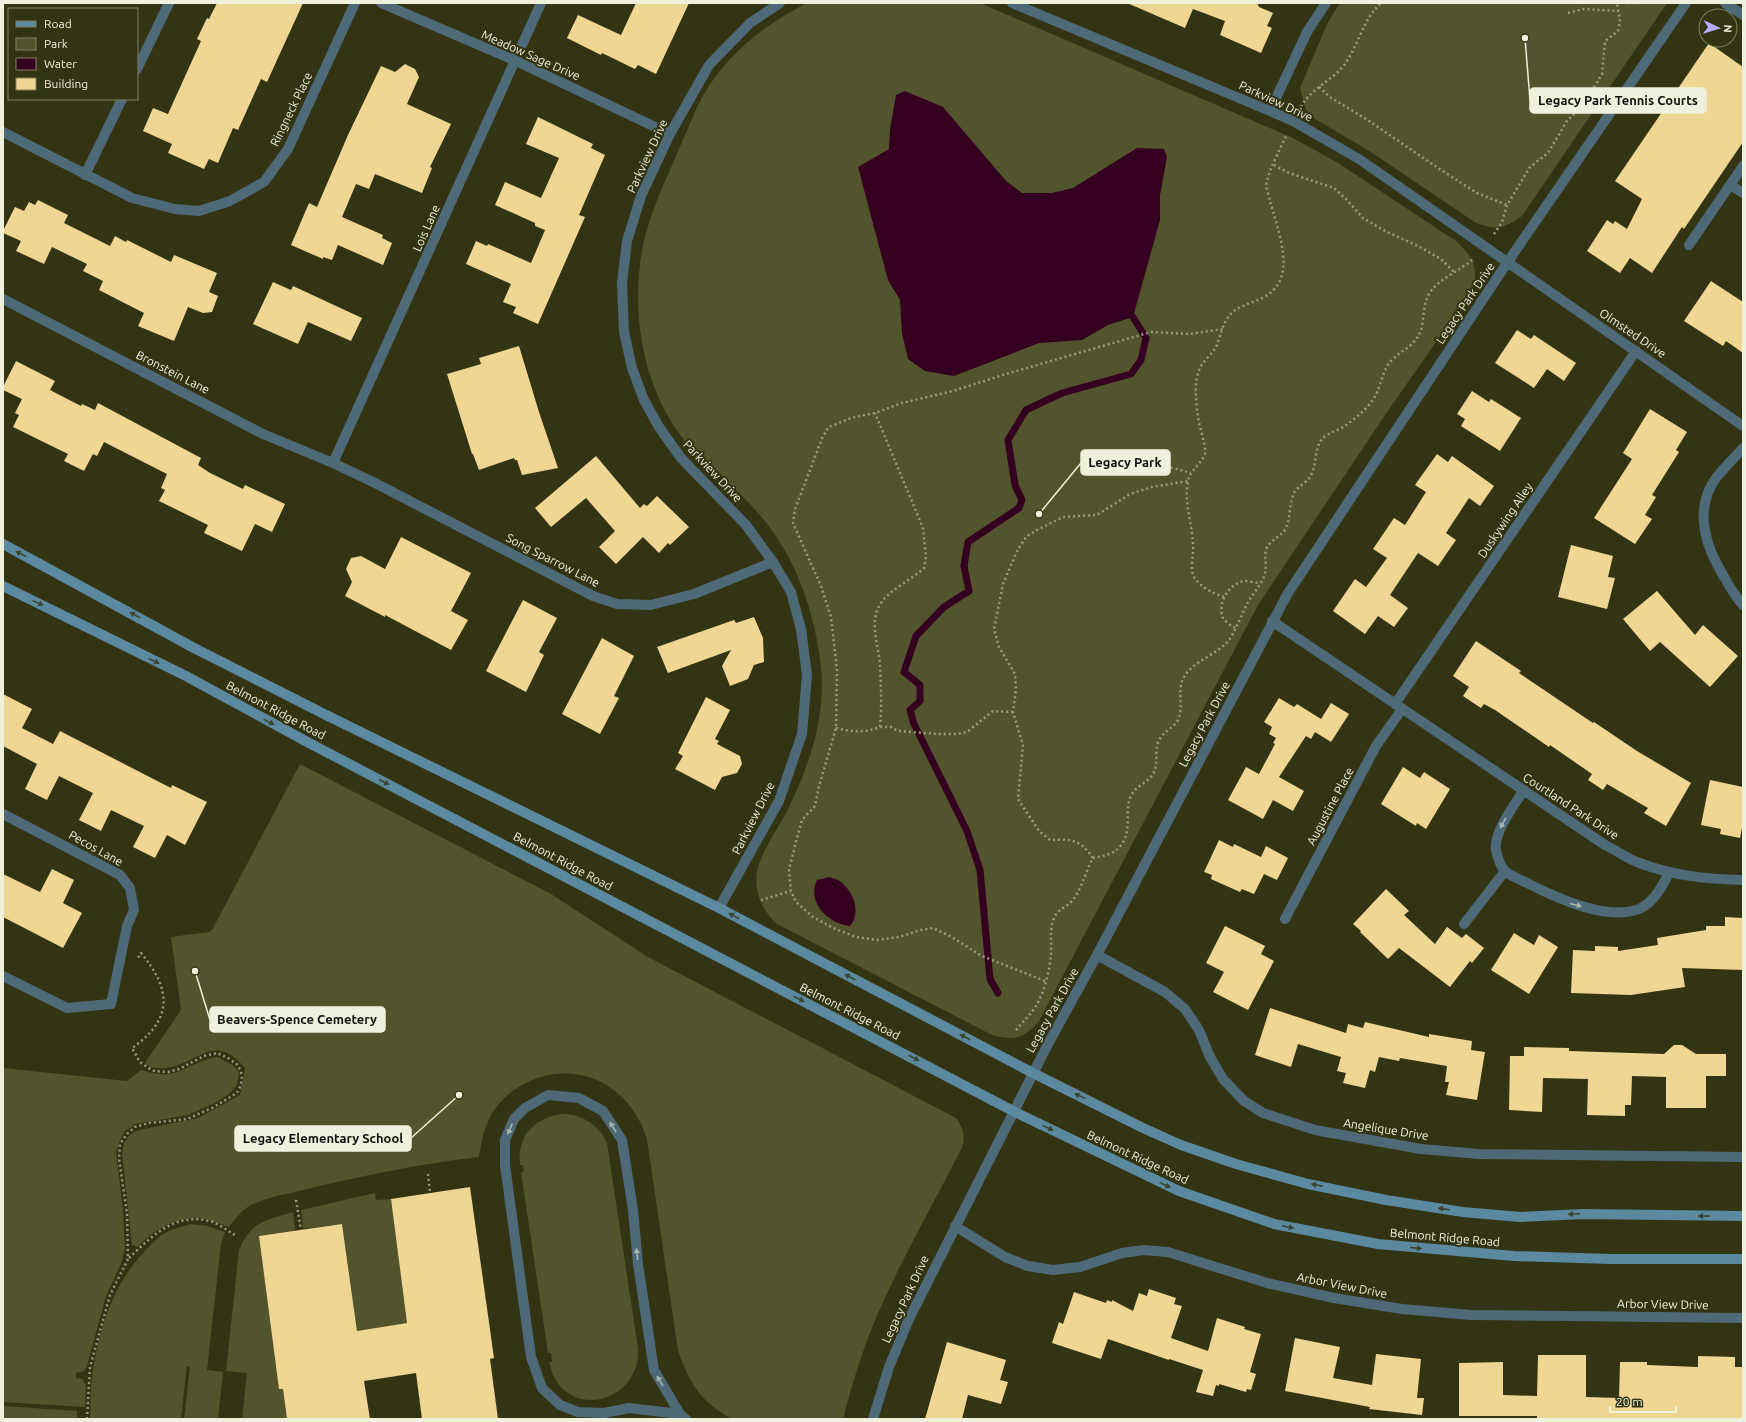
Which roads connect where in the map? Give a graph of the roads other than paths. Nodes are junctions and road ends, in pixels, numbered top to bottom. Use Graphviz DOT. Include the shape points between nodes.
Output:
graph roads {
  1 [pos="169,3"];
  2 [pos="355,3"];
  3 [pos="381,3"];
  4 [pos="541,3"];
  5 [pos="780,3"];
  6 [pos="1012,3"];
  7 [pos="1326,3"];
  8 [pos="1686,3"];
  9 [pos="1725,3"];
  10 [pos="1743,15"];
  11 [pos="516,61"];
  12 [pos="138,67"];
  13 [pos="122,100"];
  14 [pos="1270,111"];
  15 [pos="3,132"];
  16 [pos="670,134"];
  17 [pos="1743,166"];
  18 [pos="85,175"];
  19 [pos="1730,184"];
  20 [pos="1743,193"];
  21 [pos="1689,245"];
  22 [pos="1507,263"];
  23 [pos="3,299"];
  24 [pos="1636,351"];
  25 [pos="1743,426"];
  26 [pos="1743,448"];
  27 [pos="333,463"];
  28 [pos="3,544"];
  29 [pos="773,562"];
  30 [pos="3,586"];
  31 [pos="1743,604"];
  32 [pos="1272,621"];
  33 [pos="1399,706"];
  34 [pos="1524,790"];
  35 [pos="3,814"];
  36 [pos="1505,871"];
  37 [pos="1670,873"];
  38 [pos="1743,880"];
  39 [pos="719,908"];
  40 [pos="1285,919"];
  41 [pos="1464,924"];
  42 [pos="1097,955"];
  43 [pos="3,976"];
  44 [pos="1033,1073"];
  45 [pos="1013,1111"];
  46 [pos="1743,1157"];
  47 [pos="1743,1216"];
  48 [pos="955,1226"];
  49 [pos="1743,1259"];
  50 [pos="1743,1318"];
  51 [pos="683,1417"];
  52 [pos="873,1419"];
  1 -- 12 [label="street"];
  2 -- 18 [label="street, Ringneck Place" via="288,149 264,182 230,201 199,211 175,209 132,198"];
  3 -- 11 [label="street, Meadow Sage Drive"];
  4 -- 11 [label="street, Lois Lane"];
  5 -- 16 [label="street, Parkview Drive" via="750,23 709,65"];
  6 -- 14 [label="street, Parkview Drive"];
  7 -- 14 [label="street" via="1307,32"];
  8 -- 22 [label="street, Legacy Park Drive"];
  9 -- 10 [label="street"];
  11 -- 16 [label="street, Meadow Sage Drive"];
  11 -- 27 [label="street, Lois Lane"];
  13 -- 18 [label="street"];
  14 -- 22 [label="street, Parkview Drive" via="1293,121 1359,159"];
  15 -- 18 [label="street, Ringneck Place"];
  16 -- 29 [label="street, Parkview Drive" via="641,196 627,241 622,290 624,332 632,368 644,400 681,458 746,525"];
  17 -- 19 [label="street"];
  19 -- 20 [label="street"];
  19 -- 21 [label="street"];
  22 -- 24 [label="street, Olmsted Drive"];
  22 -- 32 [label="street, Legacy Park Drive"];
  23 -- 27 [label="street, Bronstein Lane" via="263,434"];
  24 -- 25 [label="street, Olmsted Drive"];
  24 -- 33 [label="street, Duskywing Alley"];
  26 -- 31 [label="street" via="1715,479 1706,499 1703,520 1712,554 1734,596"];
  27 -- 29 [label="street, Song Sparrow Lane" via="593,596 617,604 651,605 694,594"];
  39 -- 28 [label="main road, Belmont Ridge Road, one-way" via="326,716 194,648"];
  29 -- 39 [label="street, Parkview Drive" via="791,592 801,629 807,674 802,734 780,801"];
  30 -- 45 [label="main road, Belmont Ridge Road, one-way" via="186,676"];
  32 -- 33 [label="street"];
  32 -- 42 [label="street, Legacy Park Drive"];
  33 -- 34 [label="street, Courtland Park Drive"];
  33 -- 40 [label="street, Augustine Place"];
  34 -- 36 [label="street, one-way" via="1501,827 1496,848"];
  34 -- 37 [label="street, Courtland Park Drive" via="1605,844 1637,862"];
  35 -- 43 [label="street, Pecos Lane" via="120,875 130,888 134,910 128,926 111,1004 67,1008"];
  36 -- 37 [label="street, one-way" via="1570,903 1625,912 1641,908 1653,899"];
  36 -- 41 [label="street"];
  37 -- 38 [label="street, Courtland Park Drive" via="1705,879"];
  44 -- 39 [label="main road, Belmont Ridge Road, one-way"];
  42 -- 44 [label="street, Legacy Park Drive"];
  42 -- 46 [label="street, Angelique Drive" via="1165,992 1185,1009 1199,1030 1223,1079 1244,1101 1263,1113 1316,1130 1421,1149 1478,1154"];
  44 -- 45 [label="street, Legacy Park Drive"];
  47 -- 44 [label="main road, Belmont Ridge Road, one-way" via="1584,1214 1520,1217 1463,1212 1386,1200 1308,1184 1202,1153 1156,1134"];
  45 -- 48 [label="street, Legacy Park Drive"];
  45 -- 49 [label="main road, Belmont Ridge Road, one-way" via="1178,1191 1274,1224 1378,1244 1514,1256"];
  48 -- 50 [label="street, Arbor View Drive" via="1005,1257 1028,1266 1053,1270 1080,1267 1122,1253 1144,1250 1168,1252 1267,1282 1334,1298 1402,1309 1471,1314"];
  48 -- 52 [label="street, Legacy Park Drive" via="909,1319 889,1367"];
  51 -- 51 [label="street, one-way" via="654,1370 622,1140 603,1111 579,1098 548,1095 525,1108 514,1119 505,1140 531,1357 542,1388 560,1405 578,1412 604,1413 629,1408"];
}
